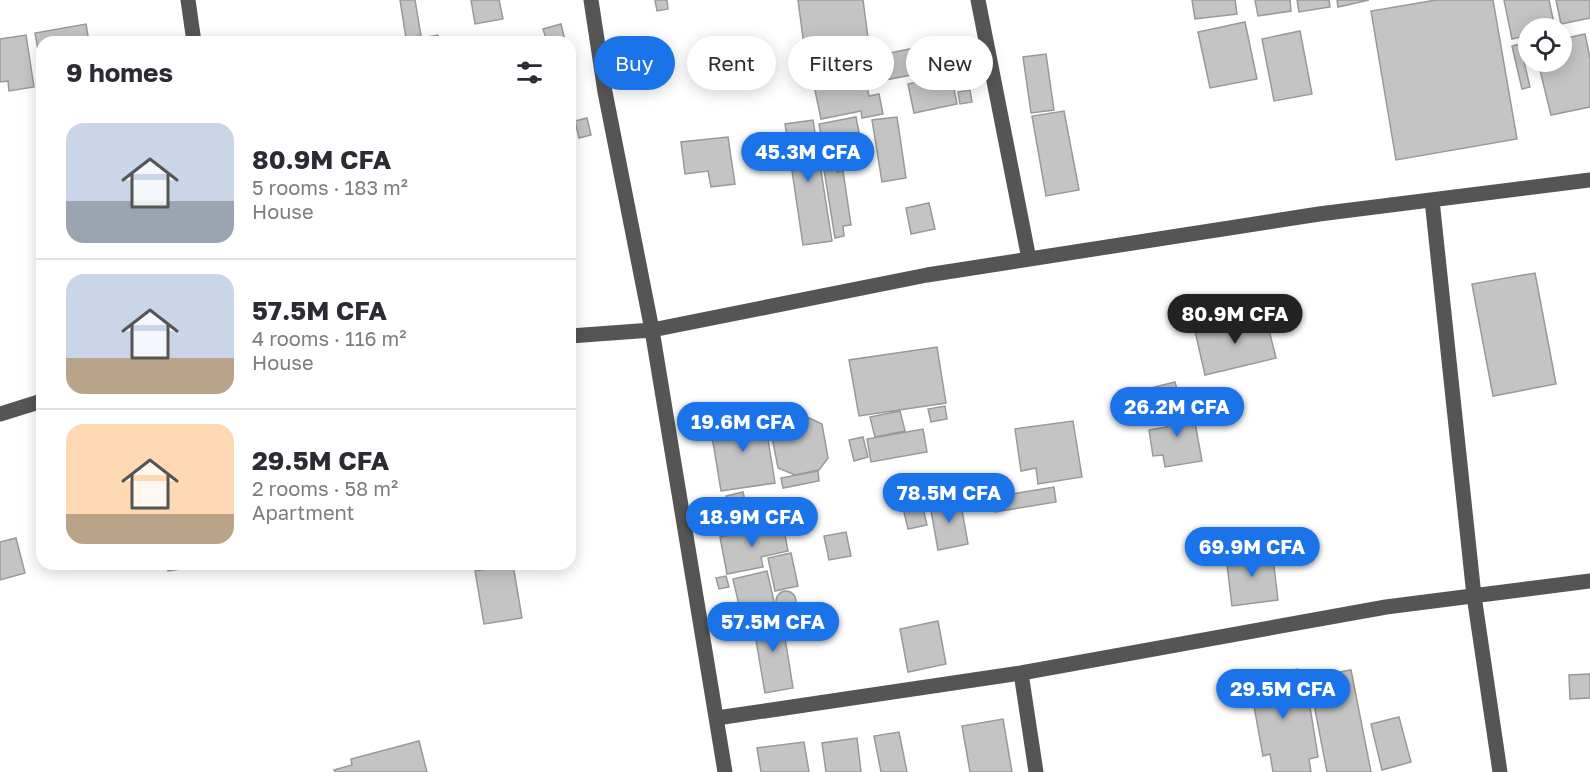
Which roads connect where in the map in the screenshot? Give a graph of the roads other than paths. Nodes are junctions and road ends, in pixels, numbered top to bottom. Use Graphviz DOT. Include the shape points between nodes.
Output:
graph roads {
  1 [pos="188,0"];
  2 [pos="591,0"];
  3 [pos="978,0"];
  4 [pos="193,36"];
  5 [pos="1590,180"];
  6 [pos="1432,200"];
  7 [pos="1029,259"];
  8 [pos="652,330"];
  9 [pos="576,336"];
  10 [pos="36,403"];
  11 [pos="0,414"];
  12 [pos="1590,582"];
  13 [pos="1474,596"];
  14 [pos="1021,673"];
  15 [pos="717,718"];
  16 [pos="726,772"];
  17 [pos="1036,772"];
  18 [pos="1500,772"];
  1 -- 4 [label="street"];
  2 -- 8 [label="street"];
  3 -- 7 [label="street"];
  5 -- 6 [label="street"];
  6 -- 7 [label="street"];
  6 -- 13 [label="street"];
  7 -- 8 [label="street" via="927,275"];
  8 -- 9 [label="street"];
  8 -- 15 [label="street"];
  10 -- 11 [label="street"];
  12 -- 13 [label="street"];
  13 -- 14 [label="street" via="1386,607"];
  13 -- 18 [label="street"];
  14 -- 15 [label="street"];
  14 -- 17 [label="street"];
  15 -- 16 [label="street"];
}
